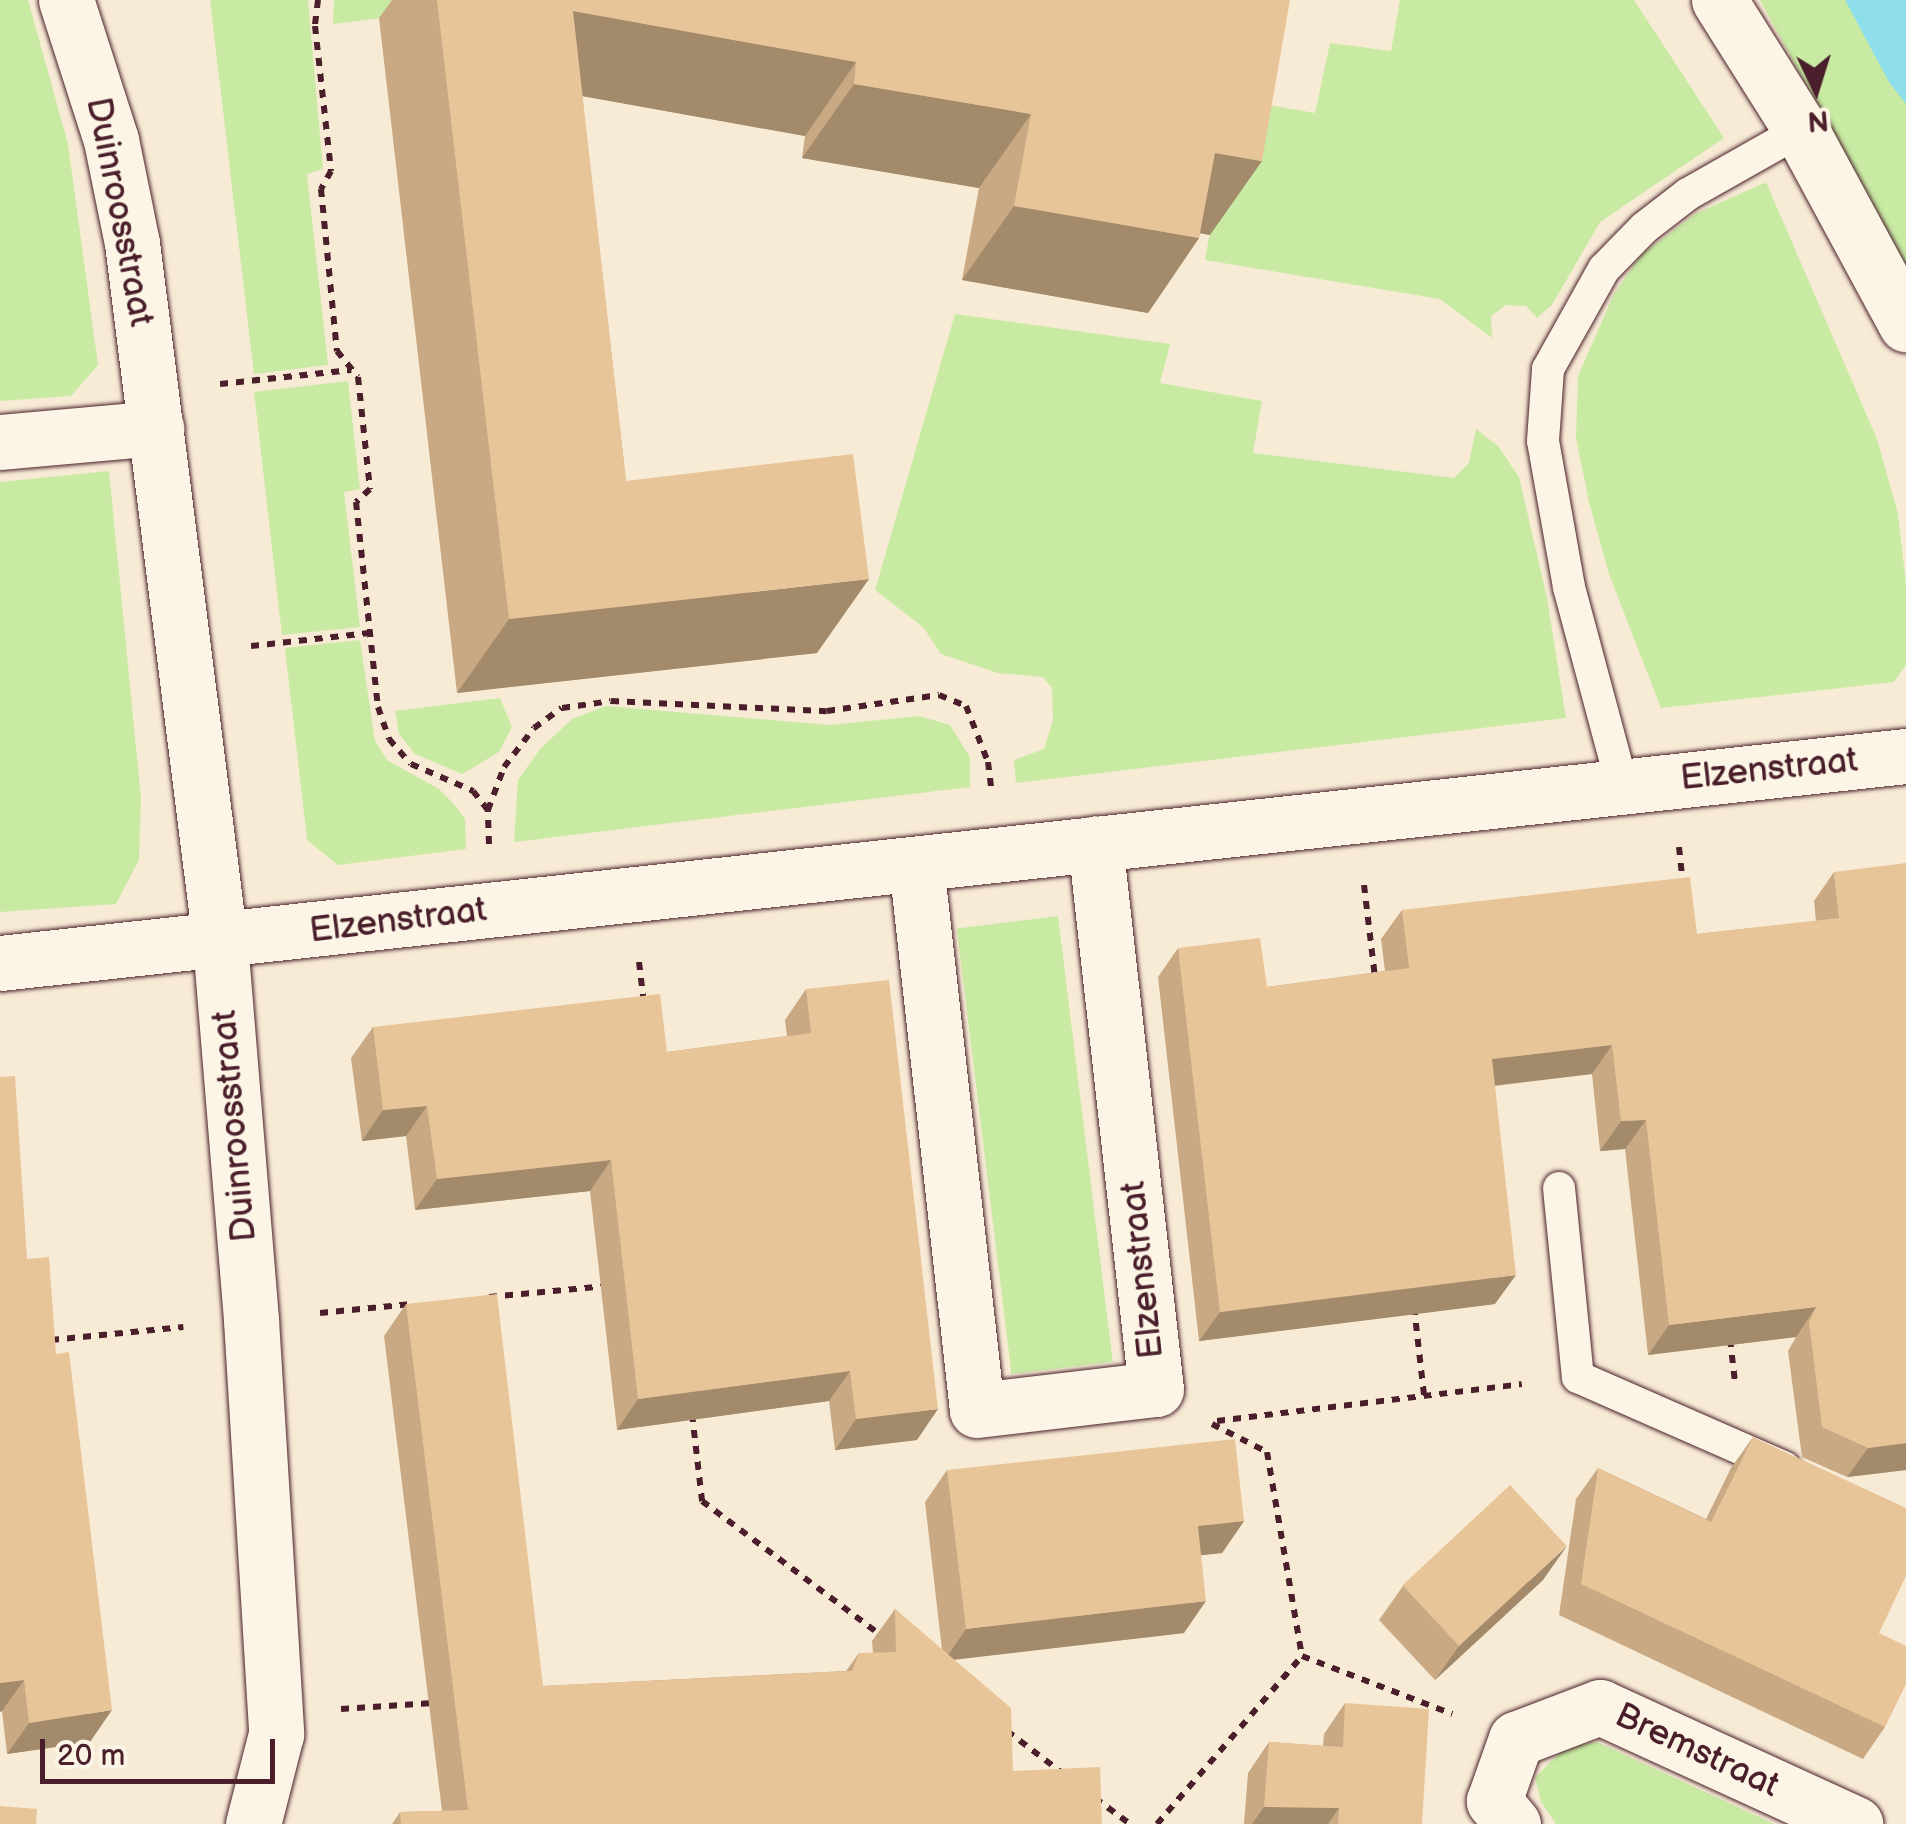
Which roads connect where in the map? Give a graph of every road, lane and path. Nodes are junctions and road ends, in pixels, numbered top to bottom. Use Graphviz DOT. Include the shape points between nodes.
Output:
graph roads {
  1 [pos="66,0"];
  2 [pos="318,0"];
  3 [pos="1719,0"];
  4 [pos="1802,130"];
  5 [pos="1906,324"];
  6 [pos="352,370"];
  7 [pos="153,409"];
  8 [pos="0,442"];
  9 [pos="370,633"];
  10 [pos="184,654"];
  11 [pos="1906,756"];
  12 [pos="1647,782"];
  13 [pos="488,810"];
  14 [pos="1356,813"];
  15 [pos="1095,843"];
  16 [pos="1000,854"];
  17 [pos="916,864"];
  18 [pos="631,894"];
  19 [pos="1684,897"];
  20 [pos="499,910"];
  21 [pos="220,942"];
  22 [pos="0,963"];
  23 [pos="1376,988"];
  24 [pos="645,1010"];
  25 [pos="1558,1188"];
  26 [pos="618,1285"];
  27 [pos="483,1298"];
  28 [pos="1413,1298"];
  29 [pos="425,1303"];
  30 [pos="251,1320"];
  31 [pos="1729,1330"];
  32 [pos="39,1342"];
  33 [pos="1578,1377"];
  34 [pos="1424,1395"];
  35 [pos="691,1408"];
  36 [pos="1742,1448"];
  37 [pos="1807,1479"];
  38 [pos="892,1644"];
  39 [pos="1302,1656"];
  40 [pos="445,1702"];
  41 [pos="275,1714"];
  42 [pos="1003,1728"];
  43 [pos="1516,1738"];
  44 [pos="1067,1776"];
  45 [pos="1082,1788"];
  46 [pos="253,1824"];
  47 [pos="1130,1824"];
  48 [pos="1156,1824"];
  49 [pos="1513,1824"];
  50 [pos="1855,1824"];
  1 -- 7 [label="street, Duinroosstraat" via="115,157"];
  2 -- 6 [label="path" via="331,172 321,189 337,351"];
  3 -- 4 [label="street"];
  4 -- 5 [label="street"];
  4 -- 12 [label="lane" via="1688,194 1644,228 1604,269 1548,369 1544,441 1570,587"];
  6 -- 7 [label="path"];
  6 -- 9 [label="path" via="370,490 356,502"];
  7 -- 8 [label="street"];
  7 -- 10 [label="street, Duinroosstraat"];
  9 -- 10 [label="path"];
  9 -- 13 [label="path" via="388,739 411,764 473,792"];
  10 -- 21 [label="street, Duinroosstraat"];
  11 -- 12 [label="street, Elzenstraat"];
  12 -- 14 [label="street, Elzenstraat"];
  12 -- 19 [label="path"];
  13 -- 16 [label="path" via="504,767 534,728 562,708 661,701 827,710 940,695 966,706 988,762"];
  13 -- 20 [label="path"];
  14 -- 15 [label="street, Elzenstraat"];
  14 -- 23 [label="path"];
  15 -- 16 [label="street, Elzenstraat"];
  15 -- 17 [label="street, Elzenstraat" via="1156,1389 995,1408 977,1410"];
  16 -- 17 [label="street, Elzenstraat"];
  17 -- 18 [label="street, Elzenstraat"];
  18 -- 20 [label="street, Elzenstraat"];
  18 -- 24 [label="path"];
  20 -- 21 [label="street, Elzenstraat"];
  21 -- 22 [label="street, Elzenstraat"];
  21 -- 30 [label="street, Duinroosstraat"];
  25 -- 33 [label="lane"];
  26 -- 27 [label="path"];
  28 -- 34 [label="path"];
  29 -- 30 [label="path"];
  30 -- 32 [label="path"];
  30 -- 41 [label="street, Duinroosstraat"];
  31 -- 36 [label="path"];
  33 -- 34 [label="path"];
  33 -- 36 [label="lane"];
  34 -- 39 [label="path" via="1208,1422 1268,1452"];
  35 -- 38 [label="path" via="702,1501"];
  36 -- 37 [label="lane"];
  39 -- 43 [label="path"];
  39 -- 48 [label="path"];
  40 -- 41 [label="path"];
  41 -- 46 [label="street, Duinroosstraat"];
  42 -- 44 [label="path"];
  43 -- 49 [label="street" via="1494,1801"];
  43 -- 50 [label="street, Bremstraat" via="1600,1706"];
  45 -- 47 [label="path"];
}
